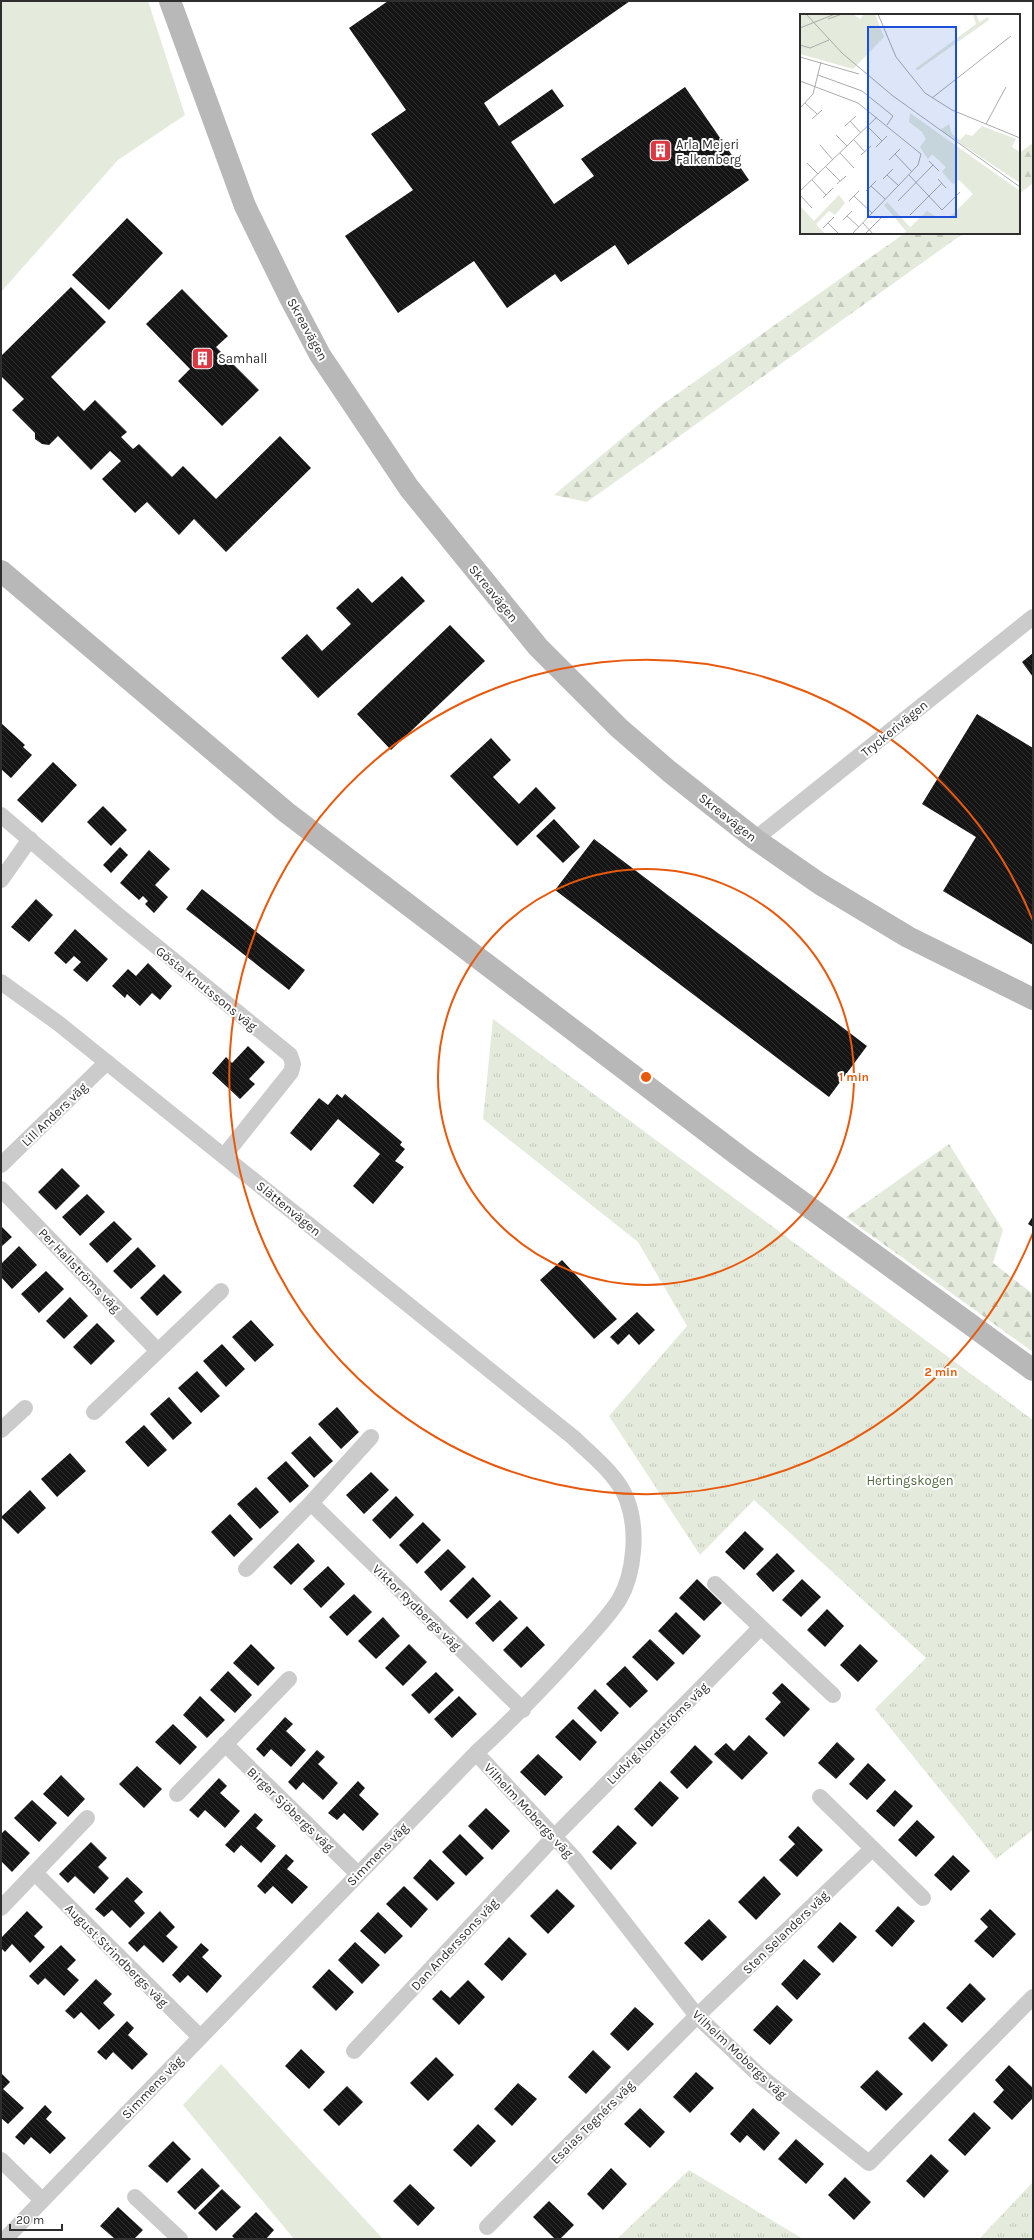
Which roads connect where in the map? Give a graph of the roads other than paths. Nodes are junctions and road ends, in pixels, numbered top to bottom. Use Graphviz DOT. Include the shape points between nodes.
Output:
graph roads {
  1 [pos="170,1"];
  2 [pos="1,571"];
  3 [pos="1033,617"];
  4 [pos="1,815"];
  5 [pos="30,839"];
  6 [pos="755,839"];
  7 [pos="1,880"];
  8 [pos="1,982"];
  9 [pos="1033,999"];
  10 [pos="107,1062"];
  11 [pos="224,1156"];
  12 [pos="1,1165"];
  13 [pos="1,1189"];
  14 [pos="222,1291"];
  15 [pos="158,1352"];
  16 [pos="1033,1370"];
  17 [pos="25,1408"];
  18 [pos="94,1412"];
  19 [pos="1,1430"];
  20 [pos="371,1437"];
  21 [pos="574,1438"];
  22 [pos="311,1503"];
  23 [pos="246,1569"];
  24 [pos="715,1584"];
  25 [pos="760,1628"];
  26 [pos="289,1679"];
  27 [pos="833,1695"];
  28 [pos="523,1710"];
  29 [pos="225,1744"];
  30 [pos="476,1753"];
  31 [pos="177,1794"];
  32 [pos="820,1798"];
  33 [pos="87,1818"];
  34 [pos="554,1837"];
  35 [pos="872,1848"];
  36 [pos="35,1874"];
  37 [pos="358,1874"];
  38 [pos="923,1898"];
  39 [pos="1,1908"];
  40 [pos="1033,1997"];
  41 [pos="698,2016"];
  42 [pos="200,2037"];
  43 [pos="354,2051"];
  44 [pos="1,2160"];
  45 [pos="135,2197"];
  46 [pos="42,2200"];
  47 [pos="486,2227"];
  48 [pos="173,2237"];
  49 [pos="5,2239"];
  1 -- 6 [label="street, Skreavägen" via="245,206 289,296 320,355 409,488 548,657 619,728"];
  2 -- 16 [label="street" via="286,812 743,1159"];
  3 -- 6 [label="street, Tryckerivägen"];
  4 -- 5 [label="street, Gösta Knutssons väg"];
  5 -- 7 [label="street"];
  5 -- 11 [label="street, Gösta Knutssons väg" via="119,916 290,1055 293,1064 291,1072"];
  6 -- 9 [label="street, Skreavägen" via="820,884 908,937"];
  8 -- 10 [label="street, Slättenvägen"];
  10 -- 11 [label="street, Slättenvägen"];
  10 -- 12 [label="street, Lill Anders väg"];
  11 -- 21 [label="street, Slättenvägen"];
  13 -- 15 [label="street, Per Hallströms väg"];
  14 -- 15 [label="street"];
  15 -- 18 [label="street"];
  17 -- 19 [label="street"];
  20 -- 22 [label="street"];
  21 -- 28 [label="street, Simmens väg" via="611,1474 627,1499 633,1532 632,1566 619,1599 592,1634"];
  22 -- 23 [label="street"];
  22 -- 28 [label="street, Viktor Rydbergs väg"];
  24 -- 25 [label="street"];
  25 -- 27 [label="street"];
  25 -- 34 [label="street, Ludvig Nordströms väg"];
  26 -- 29 [label="street"];
  28 -- 30 [label="street, Simmens väg"];
  29 -- 31 [label="street"];
  29 -- 37 [label="street, Birger Sjöbergs väg"];
  30 -- 34 [label="street, Vilhelm Mobergs väg"];
  30 -- 37 [label="street, Simmens väg"];
  32 -- 35 [label="street"];
  33 -- 36 [label="street"];
  34 -- 41 [label="street, Vilhelm Mobergs väg" via="574,1858"];
  34 -- 43 [label="street, Dan Anderssons väg"];
  35 -- 38 [label="street"];
  35 -- 41 [label="street, Sten Selanders väg"];
  36 -- 39 [label="street"];
  36 -- 42 [label="street, August Strindbergs väg"];
  37 -- 42 [label="street, Simmens väg"];
  40 -- 41 [label="street, Vilhelm Mobergs väg" via="869,2163 760,2076"];
  41 -- 47 [label="street, Esaias Tegnérs väg"];
  42 -- 46 [label="street, Simmens väg"];
  44 -- 46 [label="street"];
  45 -- 48 [label="street"];
  46 -- 49 [label="street, Simmens väg"];
}
